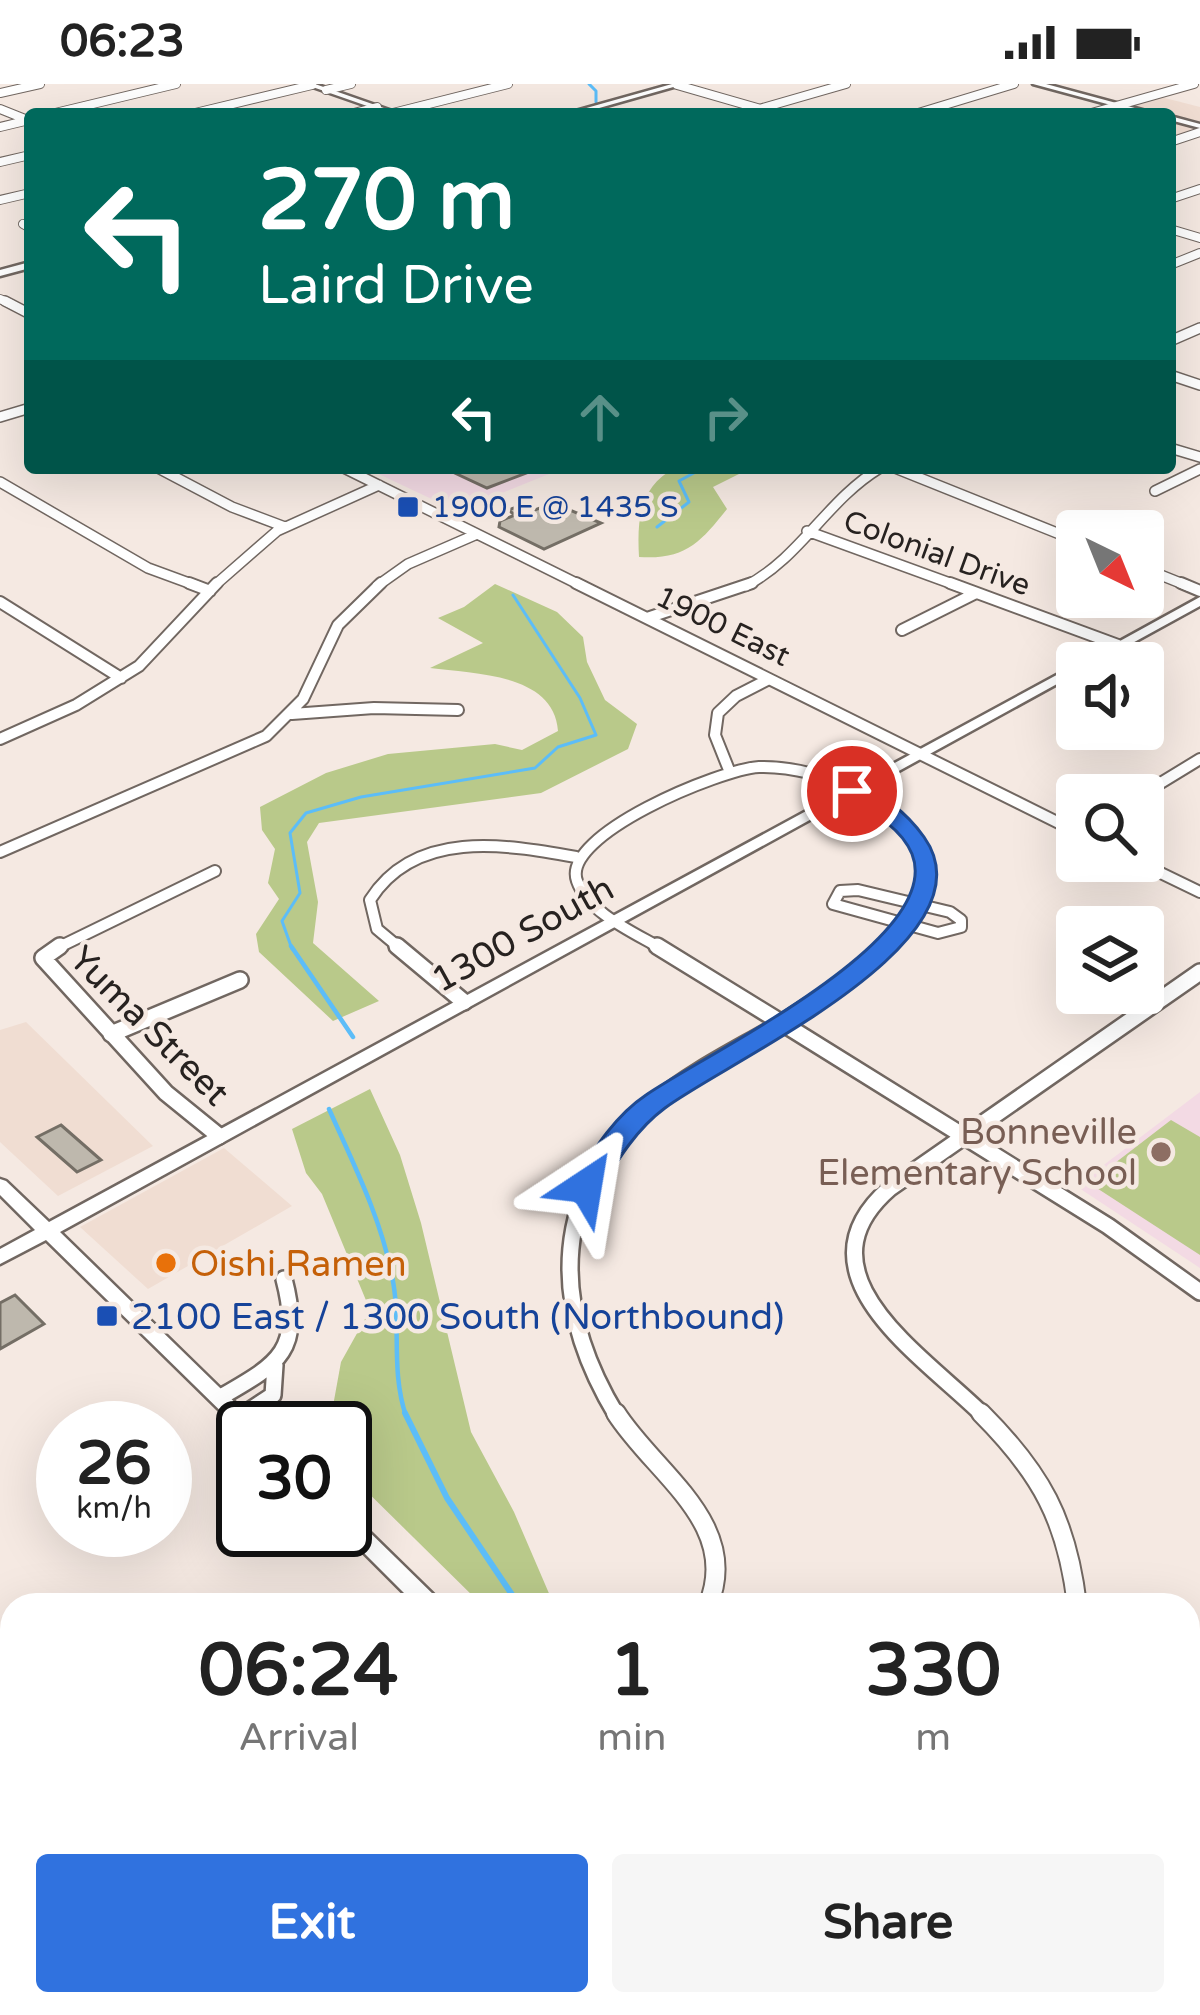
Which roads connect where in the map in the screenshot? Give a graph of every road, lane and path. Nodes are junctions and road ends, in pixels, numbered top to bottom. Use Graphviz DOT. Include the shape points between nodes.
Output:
graph roads {
  1 [pos="40,84"];
  2 [pos="176,84"];
  3 [pos="351,84"];
  4 [pos="508,84"];
  5 [pos="678,84"];
  6 [pos="846,84"];
  7 [pos="1014,84"];
  8 [pos="1036,84"];
  9 [pos="1195,84"];
  10 [pos="310,85"];
  11 [pos="326,90"];
  12 [pos="0,93"];
  13 [pos="1121,106"];
  14 [pos="377,107"];
  15 [pos="76,108"];
  16 [pos="216,108"];
  17 [pos="373,108"];
  18 [pos="380,108"];
  19 [pos="414,108"];
  20 [pos="591,108"];
  21 [pos="756,108"];
  22 [pos="762,108"];
  23 [pos="935,108"];
  24 [pos="1113,108"];
  25 [pos="1129,108"];
  26 [pos="1200,469"];
  27 [pos="170,474"];
  28 [pos="356,474"];
  29 [pos="871,474"];
  30 [pos="910,474"];
  31 [pos="0,482"];
  32 [pos="379,485"];
  33 [pos="1155,490"];
  34 [pos="285,526"];
  35 [pos="807,531"];
  36 [pos="1056,533"];
  37 [pos="476,534"];
  38 [pos="1164,576"];
  39 [pos="210,591"];
  40 [pos="1200,591"];
  41 [pos="976,593"];
  42 [pos="1200,601"];
  43 [pos="0,602"];
  44 [pos="647,618"];
  45 [pos="902,630"];
  46 [pos="1110,642"];
  47 [pos="1124,642"];
  48 [pos="121,679"];
  49 [pos="770,679"];
  50 [pos="1056,680"];
  51 [pos="458,710"];
  52 [pos="292,714"];
  53 [pos="0,739"];
  54 [pos="920,754"];
  55 [pos="1200,759"];
  56 [pos="729,770"];
  57 [pos="1164,781"];
  58 [pos="852,791"];
  59 [pos="1056,822"];
  60 [pos="0,852"];
  61 [pos="576,857"];
  62 [pos="215,872"];
  63 [pos="1164,875"];
  64 [pos="1200,892"];
  65 [pos="918,904"];
  66 [pos="615,920"];
  67 [pos="905,926"];
  68 [pos="1200,972"];
  69 [pos="240,980"];
  70 [pos="464,1002"];
  71 [pos="779,1022"];
  72 [pos="111,1034"];
  73 [pos="219,1136"];
  74 [pos="964,1137"];
  75 [pos="0,1185"];
  76 [pos="47,1230"];
  77 [pos="0,1257"];
  78 [pos="284,1280"];
  79 [pos="1200,1292"];
  80 [pos="275,1365"];
  81 [pos="219,1398"];
  82 [pos="222,1401"];
  83 [pos="267,1401"];
  84 [pos="372,1548"];
  85 [pos="418,1593"];
  86 [pos="712,1593"];
  87 [pos="1074,1593"];
  1 -- 12 [label="street"];
  2 -- 15 [label="street"];
  3 -- 11 [label="street"];
  4 -- 19 [label="street"];
  5 -- 20 [label="street"];
  5 -- 21 [label="street"];
  6 -- 22 [label="street"];
  7 -- 23 [label="street"];
  8 -- 13 [label="street"];
  9 -- 13 [label="street"];
  10 -- 11 [label="street"];
  10 -- 16 [label="street"];
  11 -- 14 [label="street"];
  13 -- 24 [label="street"];
  13 -- 25 [label="street"];
  14 -- 17 [label="street"];
  14 -- 18 [label="street"];
  26 -- 33 [label="street"];
  27 -- 34 [label="street"];
  28 -- 32 [label="street, 1900 East"];
  29 -- 35 [label="street" via="837,496"];
  30 -- 36 [label="street"];
  31 -- 39 [label="street" via="148,568"];
  32 -- 34 [label="street"];
  32 -- 37 [label="street, 1900 East"];
  34 -- 39 [label="street"];
  35 -- 41 [label="street, Colonial Drive"];
  35 -- 44 [label="street" via="755,582"];
  37 -- 44 [label="street, 1900 East"];
  37 -- 52 [label="street" via="408,564 362,597 338,625"];
  38 -- 40 [label="street"];
  39 -- 48 [label="street"];
  41 -- 45 [label="street"];
  41 -- 46 [label="street, Colonial Drive"];
  42 -- 47 [label="street"];
  43 -- 48 [label="street"];
  44 -- 49 [label="street, 1900 East"];
  48 -- 53 [label="street"];
  49 -- 54 [label="street, 1900 East"];
  49 -- 56 [label="street" via="731,699 713,720"];
  50 -- 54 [label="street, 1300 South"];
  51 -- 52 [label="street"];
  52 -- 60 [label="street" via="248,745"];
  54 -- 58 [label="street, 1300 South"];
  54 -- 59 [label="street, 1900 East"];
  55 -- 57 [label="street"];
  56 -- 58 [label="street" via="794,770"];
  56 -- 61 [label="street" via="602,834"];
  58 -- 65 [label="street" via="914,836 928,869"];
  58 -- 66 [label="street, 1300 South"];
  61 -- 66 [label="street" via="579,888"];
  61 -- 70 [label="street" via="510,845 458,847 381,880 370,899 377,929"];
  62 -- 72 [label="street, Yuma Street" via="45,955 48,968"];
  63 -- 64 [label="street"];
  65 -- 67 [label="street"];
  65 -- 67 [label="street" via="955,914 961,927 944,934"];
  65 -- 67 [label="street" via="851,889 833,897 840,909"];
  66 -- 70 [label="street, 1300 South"];
  66 -- 71 [label="street"];
  67 -- 71 [label="street" via="865,968"];
  68 -- 74 [label="street"];
  69 -- 72 [label="street"];
  70 -- 73 [label="street, 1300 South"];
  71 -- 74 [label="street"];
  71 -- 86 [label="street" via="680,1083 626,1129 594,1172 569,1240 569,1300 594,1379 700,1517 716,1547"];
  72 -- 73 [label="street, Yuma Street"];
  73 -- 76 [label="street, 1300 South"];
  74 -- 79 [label="street" via="1131,1239"];
  74 -- 87 [label="street" via="868,1208 854,1234 855,1276 880,1315 1041,1478 1066,1536"];
  75 -- 76 [label="street"];
  76 -- 77 [label="street, 1300 South"];
  76 -- 81 [label="street"];
  78 -- 80 [label="street" via="296,1320"];
  80 -- 81 [label="street"];
  80 -- 83 [label="street"];
  81 -- 82 [label="street"];
  84 -- 85 [label="street"];
}
